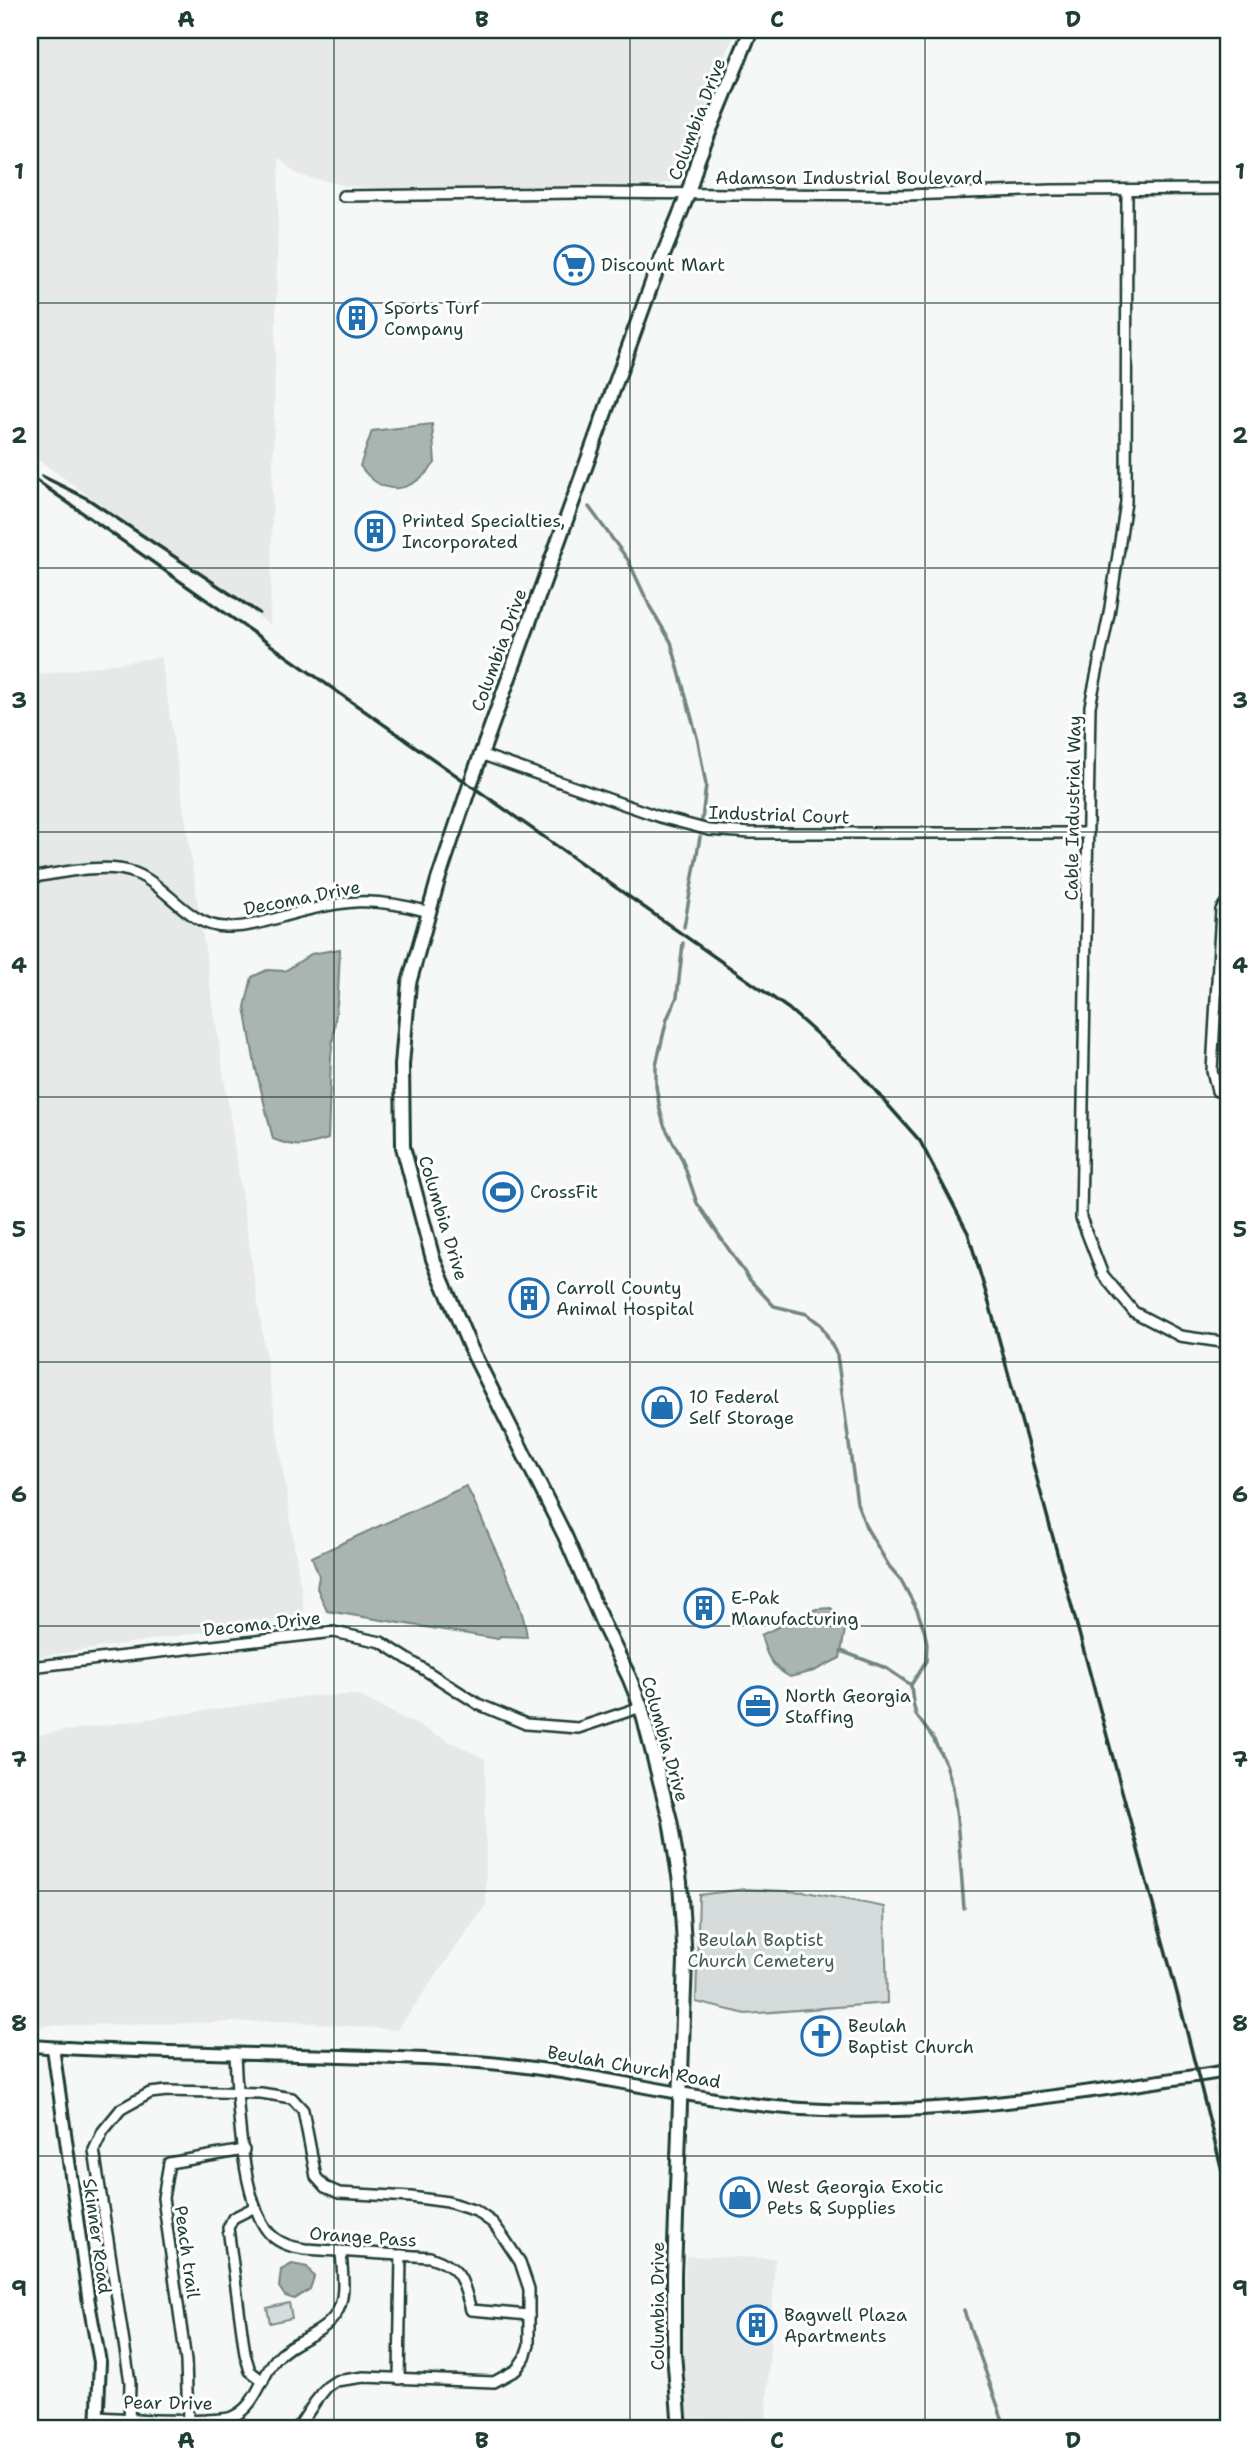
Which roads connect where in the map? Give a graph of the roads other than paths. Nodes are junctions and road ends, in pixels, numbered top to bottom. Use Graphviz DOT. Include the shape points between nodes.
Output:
graph roads {
  1 [pos="751,30"];
  2 [pos="1229,189"];
  3 [pos="1127,190"];
  4 [pos="688,194"];
  5 [pos="342,196"];
  6 [pos="480,754"];
  7 [pos="1088,833"];
  8 [pos="30,878"];
  9 [pos="1229,903"];
  10 [pos="429,912"];
  11 [pos="1229,1092"];
  12 [pos="1229,1343"];
  13 [pos="30,1667"];
  14 [pos="641,1707"];
  15 [pos="30,2046"];
  16 [pos="53,2048"];
  17 [pos="235,2053"];
  18 [pos="1229,2071"];
  19 [pos="237,2093"];
  20 [pos="681,2093"];
  21 [pos="244,2150"];
  22 [pos="255,2207"];
  23 [pos="341,2251"];
  24 [pos="401,2255"];
  25 [pos="529,2315"];
  26 [pos="399,2379"];
  27 [pos="263,2381"];
  28 [pos="99,2417"];
  29 [pos="188,2421"];
  30 [pos="129,2424"];
  31 [pos="97,2429"];
  32 [pos="298,2429"];
  33 [pos="680,2429"];
  1 -- 4 [label="main road, Columbia Drive" via="715,112"];
  2 -- 3 [label="street, Adamson Industrial Boulevard"];
  3 -- 4 [label="street, Adamson Industrial Boulevard"];
  3 -- 7 [label="street, Cable Industrial Way" via="1126,502 1090,706"];
  4 -- 5 [label="street, Adamson Industrial Boulevard"];
  4 -- 6 [label="main road, Columbia Drive"];
  6 -- 7 [label="street, Industrial Court" via="709,830"];
  6 -- 10 [label="main road, Columbia Drive"];
  7 -- 12 [label="street, Cable Industrial Way" via="1082,1219 1103,1275 1134,1312 1180,1336"];
  8 -- 10 [label="street, Decoma Drive" via="114,868 135,873 204,923 225,928 351,901 375,900"];
  9 -- 11 [label="street" via="1221,910 1212,1071 1217,1091"];
  10 -- 14 [label="main road, Columbia Drive" via="409,983 402,1065 403,1147 433,1259 470,1347 565,1536"];
  13 -- 14 [label="street, Decoma Drive" via="334,1632 381,1643 478,1704 526,1724 578,1728"];
  14 -- 20 [label="main road, Columbia Drive" via="659,1768 680,1882 685,1960"];
  15 -- 16 [label="street, Beulah Church Road"];
  16 -- 17 [label="street, Beulah Church Road"];
  16 -- 28 [label="street, Skinner Road" via="100,2362"];
  17 -- 19 [label="street, Orange Pass"];
  17 -- 20 [label="street, Beulah Church Road" via="411,2058 538,2068"];
  18 -- 20 [label="street, Beulah Church Road" via="1012,2103 899,2111 799,2109"];
  19 -- 21 [label="street, Orange Pass"];
  19 -- 25 [label="street" via="292,2098 303,2110 316,2177 325,2187 339,2193 448,2203 476,2211 493,2223 520,2262 529,2289"];
  19 -- 30 [label="street" via="150,2093 121,2109 94,2150 130,2382"];
  20 -- 33 [label="main road, Columbia Drive" via="674,2274"];
  21 -- 22 [label="street, Orange Pass"];
  21 -- 29 [label="street, Peach trail" via="169,2163 165,2179 163,2198 186,2361"];
  22 -- 23 [label="street, Orange Pass" via="271,2235 287,2246"];
  22 -- 27 [label="street" via="233,2218 228,2228 245,2354 250,2371"];
  23 -- 24 [label="street, Orange Pass"];
  23 -- 27 [label="street, Pear Drive" via="341,2304 336,2314 325,2327 294,2342 277,2357"];
  24 -- 25 [label="street, Orange Pass" via="447,2262 460,2274 471,2310"];
  24 -- 26 [label="street"];
  25 -- 26 [label="street" via="525,2357 516,2370 495,2382"];
  26 -- 32 [label="street" via="336,2381"];
  27 -- 29 [label="street, Pear Drive" via="254,2400 230,2418"];
  28 -- 30 [label="street, Pear Drive"];
  28 -- 31 [label="street, Skinner Road"];
  29 -- 30 [label="street, Pear Drive"];
}
